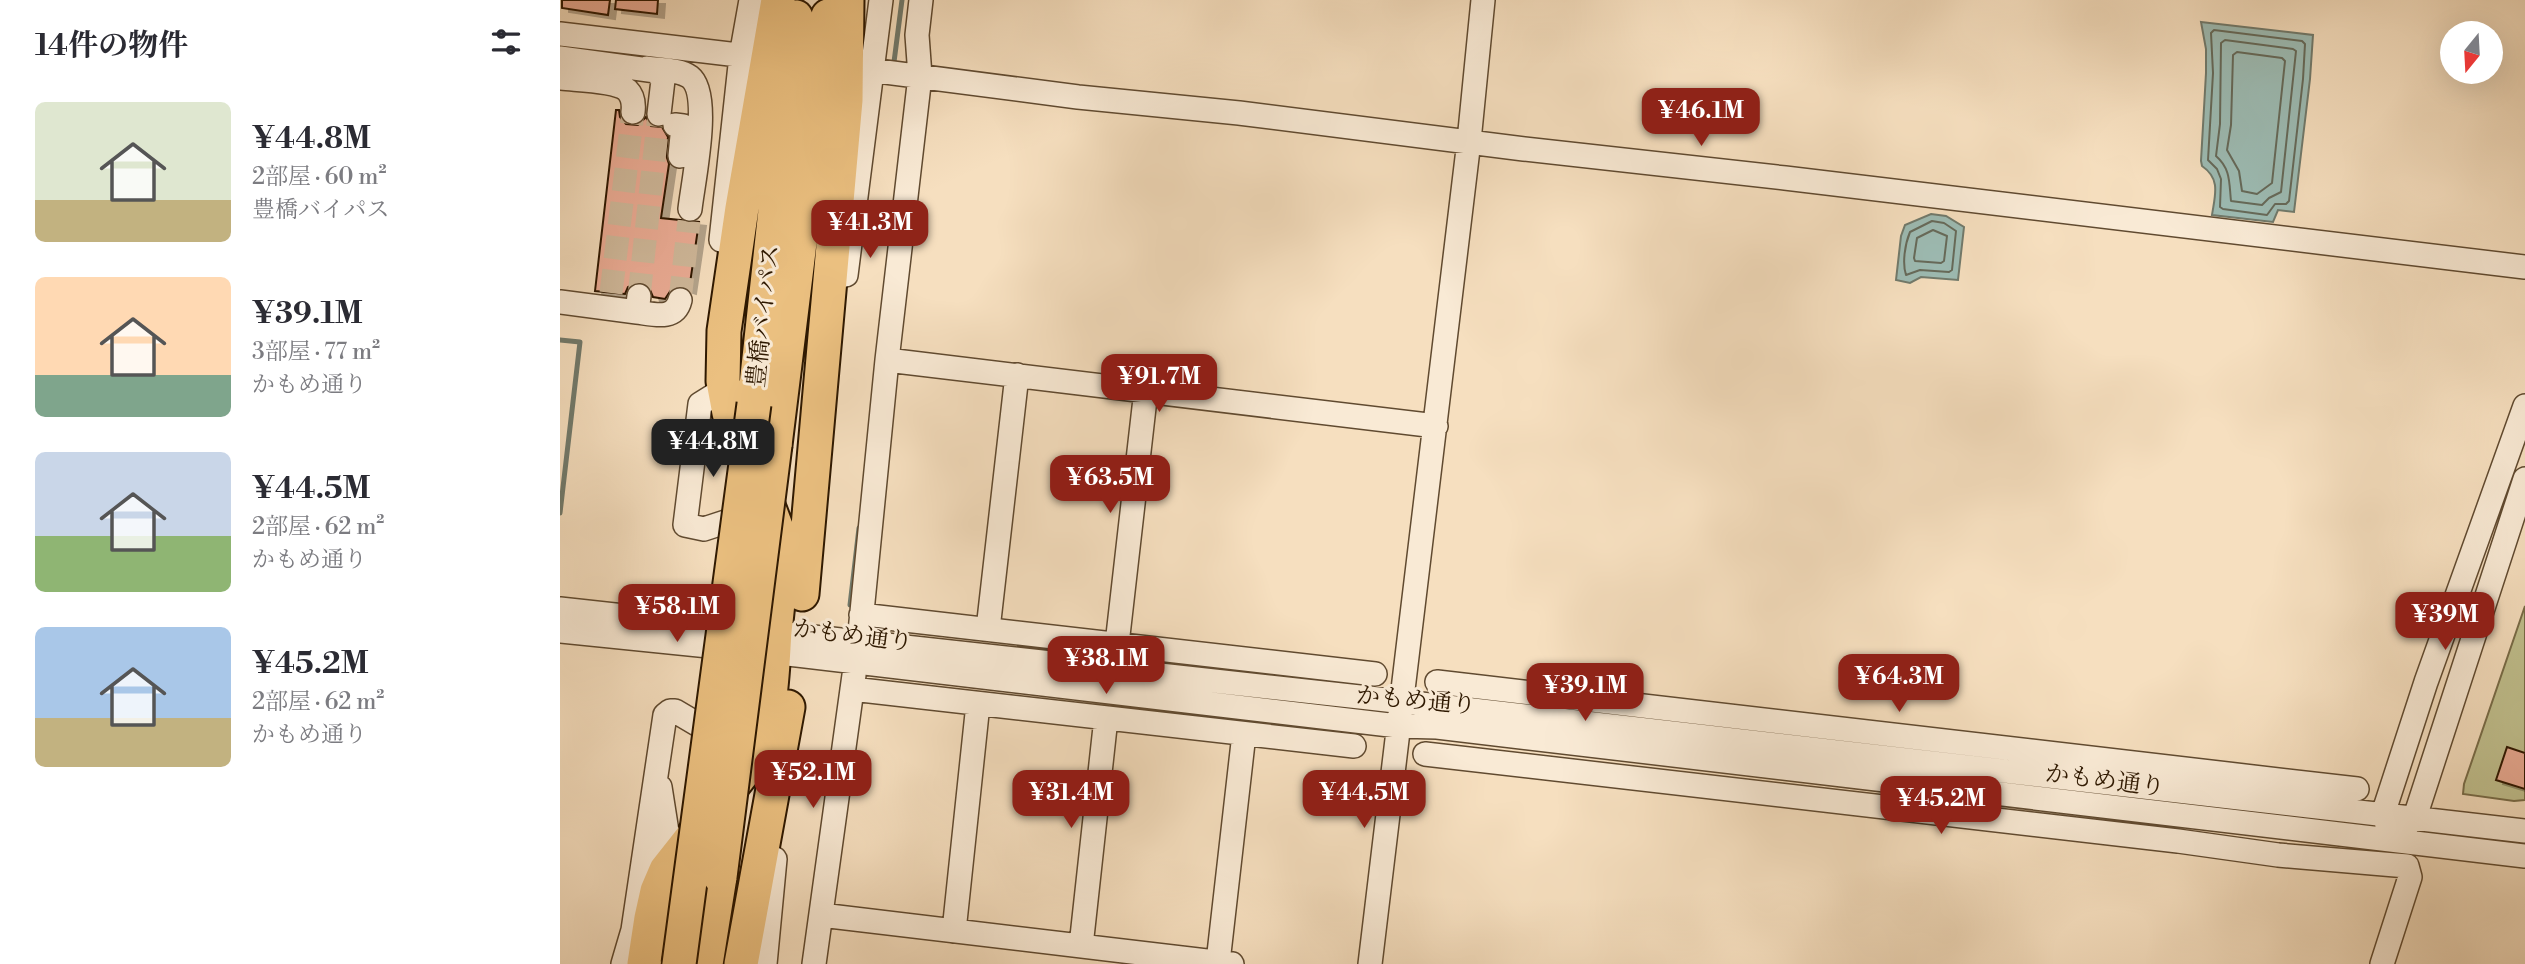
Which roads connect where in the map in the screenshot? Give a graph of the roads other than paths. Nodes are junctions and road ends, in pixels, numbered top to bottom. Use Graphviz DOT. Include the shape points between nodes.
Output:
graph roads {
  1 [pos="751,0"];
  2 [pos="778,0"];
  3 [pos="798,0"];
  4 [pos="830,0"];
  5 [pos="847,0"];
  6 [pos="881,0"];
  7 [pos="921,0"];
  8 [pos="1483,0"];
  9 [pos="560,34"];
  10 [pos="750,56"];
  11 [pos="560,58"];
  12 [pos="648,68"];
  13 [pos="866,70"];
  14 [pos="920,76"];
  15 [pos="560,78"];
  16 [pos="633,112"];
  17 [pos="1469,141"];
  18 [pos="2525,267"];
  19 [pos="680,300"];
  20 [pos="560,302"];
  21 [pos="887,360"];
  22 [pos="1017,375"];
  23 [pos="724,379"];
  24 [pos="1146,390"];
  25 [pos="2525,406"];
  26 [pos="1436,426"];
  27 [pos="816,433"];
  28 [pos="2525,479"];
  29 [pos="769,508"];
  30 [pos="560,608"];
  31 [pos="862,615"];
  32 [pos="988,629"];
  33 [pos="560,631"];
  34 [pos="786,643"];
  35 [pos="1117,644"];
  36 [pos="857,652"];
  37 [pos="1182,652"];
  38 [pos="1374,674"];
  39 [pos="1179,677"];
  40 [pos="1437,682"];
  41 [pos="852,689"];
  42 [pos="1174,700"];
  43 [pos="1401,702"];
  44 [pos="978,704"];
  45 [pos="1106,718"];
  46 [pos="1171,726"];
  47 [pos="1398,726"];
  48 [pos="1244,734"];
  49 [pos="1354,746"];
  50 [pos="757,750"];
  51 [pos="1426,754"];
  52 [pos="656,767"];
  53 [pos="1980,768"];
  54 [pos="2248,787"];
  55 [pos="774,788"];
  56 [pos="2357,789"];
  57 [pos="2383,814"];
  58 [pos="1975,817"];
  59 [pos="2415,817"];
  60 [pos="2281,828"];
  61 [pos="2525,831"];
  62 [pos="2392,840"];
  63 [pos="2278,855"];
  64 [pos="2525,856"];
  65 [pos="666,870"];
  66 [pos="821,915"];
  67 [pos="954,931"];
  68 [pos="1081,946"];
  69 [pos="1225,963"];
  70 [pos="623,964"];
  71 [pos="644,964"];
  72 [pos="679,964"];
  73 [pos="706,964"];
  74 [pos="741,964"];
  75 [pos="765,964"];
  76 [pos="814,964"];
  77 [pos="1370,964"];
  78 [pos="2382,964"];
  1 -- 10 [label="street"];
  2 -- 23 [label="highway" via="741,208 724,331"];
  3 -- 72 [label="highway, 豊橋バイパス, bridge" via="754,404"];
  4 -- 73 [label="highway, 豊橋バイパス, bridge"];
  5 -- 27 [label="highway" via="845,100"];
  6 -- 13 [label="street"];
  7 -- 14 [label="street"];
  8 -- 17 [label="street"];
  9 -- 10 [label="street"];
  10 -- 23 [label="street" via="711,329"];
  11 -- 12 [label="street"];
  12 -- 12 [label="street" via="683,73 697,89 701,114 689,215 675,207 683,126 667,120 663,80"];
  13 -- 14 [label="street"];
  13 -- 27 [label="street" via="832,393"];
  14 -- 17 [label="street"];
  14 -- 21 [label="street"];
  15 -- 16 [label="street" via="626,90 633,100"];
  17 -- 18 [label="street"];
  17 -- 26 [label="street"];
  19 -- 20 [label="street" via="676,310 666,315 610,300"];
  21 -- 22 [label="street"];
  21 -- 31 [label="street"];
  22 -- 24 [label="street"];
  22 -- 32 [label="street"];
  23 -- 29 [label="highway" via="729,413"];
  23 -- 29 [label="street" via="700,404 685,526 704,529"];
  24 -- 26 [label="street"];
  24 -- 35 [label="street"];
  25 -- 57 [label="street"];
  26 -- 43 [label="street"];
  27 -- 34 [label="highway"];
  28 -- 59 [label="street"];
  29 -- 34 [label="highway" via="783,554"];
  30 -- 34 [label="street, かもめ通り"];
  31 -- 32 [label="street"];
  31 -- 36 [label="street"];
  32 -- 35 [label="street"];
  33 -- 34 [label="street, かもめ通り"];
  34 -- 36 [label="street, かもめ通り"];
  34 -- 50 [label="highway"];
  34 -- 55 [label="highway"];
  35 -- 37 [label="street"];
  36 -- 39 [label="street, かもめ通り"];
  36 -- 41 [label="street"];
  36 -- 42 [label="street, かもめ通り"];
  37 -- 38 [label="street"];
  37 -- 39 [label="street"];
  39 -- 43 [label="street, かもめ通り"];
  40 -- 53 [label="street"];
  41 -- 44 [label="street"];
  41 -- 66 [label="street"];
  42 -- 46 [label="street"];
  42 -- 47 [label="street, かもめ通り"];
  43 -- 47 [label="street"];
  43 -- 53 [label="street, かもめ通り"];
  44 -- 45 [label="street"];
  44 -- 67 [label="street"];
  45 -- 46 [label="street"];
  45 -- 68 [label="street"];
  46 -- 48 [label="street"];
  47 -- 53 [label="street, かもめ通り"];
  47 -- 77 [label="street"];
  48 -- 49 [label="street"];
  48 -- 69 [label="street"];
  50 -- 52 [label="street" via="744,750 670,711 662,726"];
  50 -- 65 [label="highway"];
  51 -- 58 [label="street"];
  52 -- 65 [label="street" via="668,838"];
  52 -- 70 [label="street" via="633,930"];
  53 -- 54 [label="street, かもめ通り"];
  53 -- 58 [label="street"];
  53 -- 60 [label="street, かもめ通り"];
  54 -- 56 [label="street"];
  54 -- 57 [label="street, かもめ通り"];
  55 -- 74 [label="highway"];
  55 -- 75 [label="street" via="781,806"];
  57 -- 59 [label="street, かもめ通り"];
  57 -- 62 [label="street"];
  58 -- 63 [label="street"];
  59 -- 61 [label="street, かもめ通り"];
  59 -- 62 [label="street"];
  60 -- 62 [label="street, かもめ通り"];
  60 -- 63 [label="street"];
  62 -- 64 [label="street, かもめ通り"];
  63 -- 78 [label="street" via="2407,866 2410,877"];
  65 -- 71 [label="highway" via="650,918"];
  66 -- 67 [label="street"];
  66 -- 76 [label="street"];
  67 -- 68 [label="street"];
  68 -- 69 [label="street"];
}
